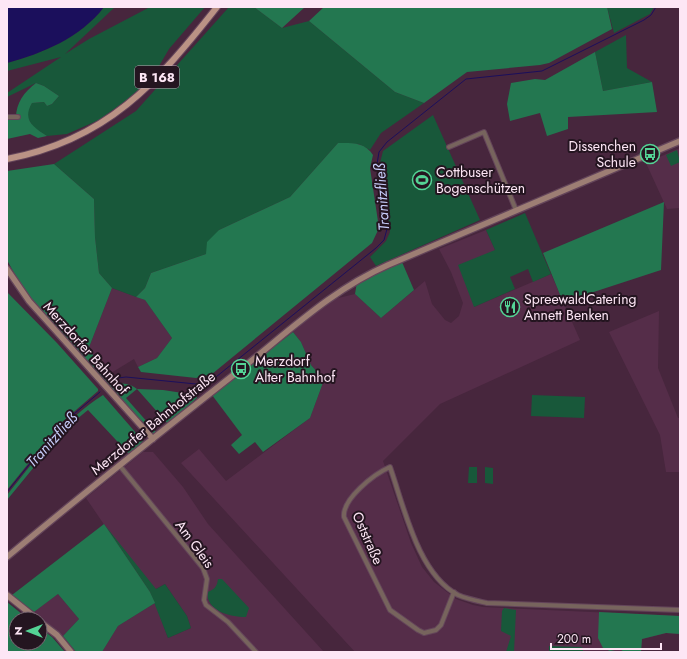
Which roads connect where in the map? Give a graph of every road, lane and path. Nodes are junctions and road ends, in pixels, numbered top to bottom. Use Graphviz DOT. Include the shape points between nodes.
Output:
graph roads {
  1 [pos="217,7"];
  2 [pos="7,117"];
  3 [pos="18,117"];
  4 [pos="680,141"];
  5 [pos="449,147"];
  6 [pos="7,159"];
  7 [pos="516,210"];
  8 [pos="7,268"];
  9 [pos="153,439"];
  10 [pos="120,466"];
  11 [pos="7,557"];
  12 [pos="454,592"];
  13 [pos="7,596"];
  14 [pos="680,610"];
  15 [pos="27,611"];
  16 [pos="48,628"];
  17 [pos="71,652"];
  18 [pos="256,652"];
  1 -- 6 [label="main road, B 168" via="179,55 119,111 70,139"];
  2 -- 3 [label="street"];
  4 -- 7 [label="street, Merzdorfer Bahnhofstraße"];
  5 -- 7 [label="street" via="484,132"];
  7 -- 9 [label="street, Merzdorfer Bahnhofstraße" via="366,275 315,310"];
  8 -- 9 [label="street, Merzdorfer Bahnhof" via="28,302"];
  9 -- 10 [label="street, Merzdorfer Bahnhofstraße"];
  10 -- 11 [label="street, Merzdorfer Bahnhofstraße"];
  10 -- 18 [label="street, Am Gleis" via="203,568 207,579 204,600 206,605 229,622"];
  12 -- 12 [label="street, Oststraße" via="435,575 422,556 390,467 378,474 347,502 343,512 390,610 418,630 424,633 431,632 441,625"];
  12 -- 14 [label="street, Oststraße" via="487,603"];
  13 -- 15 [label="street"];
  16 -- 17 [label="street"];
}
